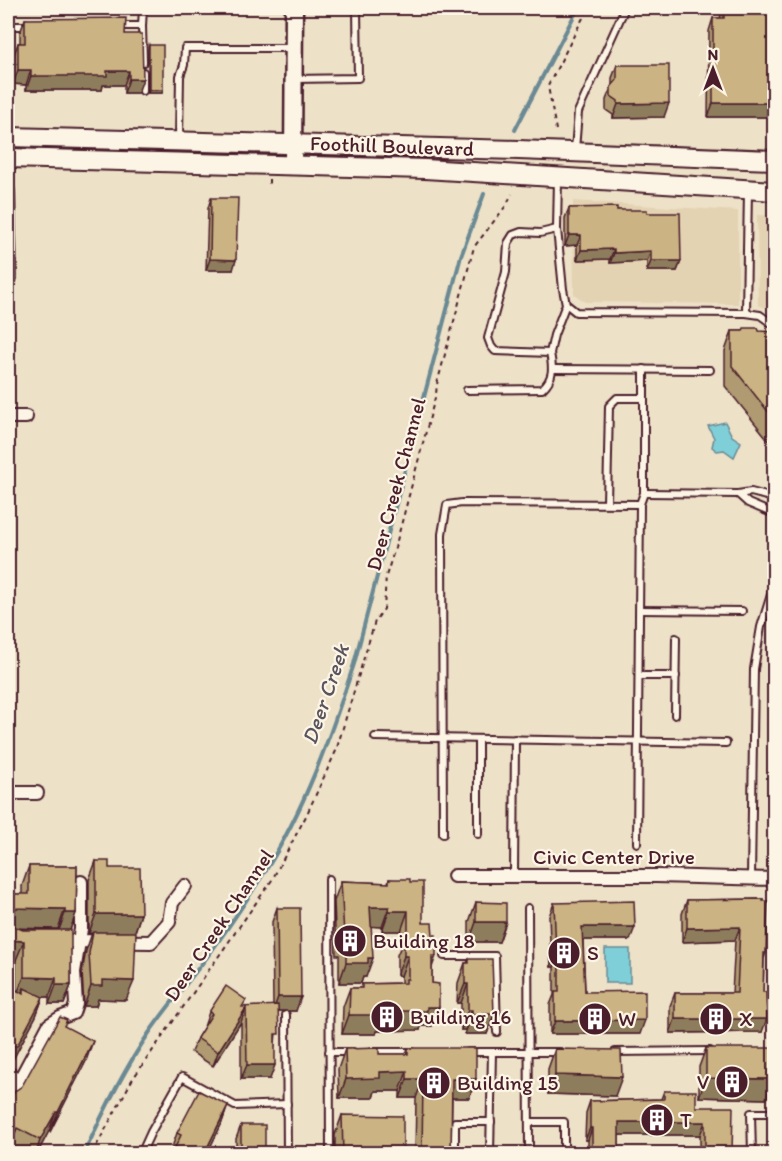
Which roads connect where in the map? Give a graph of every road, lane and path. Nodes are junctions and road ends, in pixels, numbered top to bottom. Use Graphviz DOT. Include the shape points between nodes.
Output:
graph roads {
  1 [pos="142,8"];
  2 [pos="294,8"];
  3 [pos="357,8"];
  4 [pos="588,8"];
  5 [pos="625,8"];
  6 [pos="8,26"];
  7 [pos="39,26"];
  8 [pos="108,26"];
  9 [pos="142,26"];
  10 [pos="294,48"];
  11 [pos="294,79"];
  12 [pos="143,91"];
  13 [pos="556,130"];
  14 [pos="8,137"];
  15 [pos="179,140"];
  16 [pos="293,143"];
  17 [pos="574,152"];
  18 [pos="8,158"];
  19 [pos="774,160"];
  20 [pos="293,164"];
  21 [pos="558,176"];
  22 [pos="269,179"];
  23 [pos="269,188"];
  24 [pos="748,190"];
  25 [pos="774,191"];
  26 [pos="512,194"];
  27 [pos="557,230"];
  28 [pos="13,279"];
  29 [pos="566,304"];
  30 [pos="746,313"];
  31 [pos="774,325"];
  32 [pos="550,353"];
  33 [pos="553,369"];
  34 [pos="644,369"];
  35 [pos="710,369"];
  36 [pos="467,390"];
  37 [pos="645,398"];
  38 [pos="8,417"];
  39 [pos="26,417"];
  40 [pos="644,493"];
  41 [pos="738,494"];
  42 [pos="773,497"];
  43 [pos="607,503"];
  44 [pos="640,504"];
  45 [pos="767,510"];
  46 [pos="774,514"];
  47 [pos="774,585"];
  48 [pos="640,610"];
  49 [pos="742,611"];
  50 [pos="676,638"];
  51 [pos="639,676"];
  52 [pos="676,676"];
  53 [pos="675,715"];
  54 [pos="375,737"];
  55 [pos="442,738"];
  56 [pos="478,739"];
  57 [pos="515,739"];
  58 [pos="637,741"];
  59 [pos="726,743"];
  60 [pos="8,793"];
  61 [pos="38,793"];
  62 [pos="443,834"];
  63 [pos="478,834"];
  64 [pos="637,843"];
  65 [pos="454,876"];
  66 [pos="514,876"];
  67 [pos="329,879"];
  68 [pos="751,879"];
  69 [pos="774,879"];
  70 [pos="81,882"];
  71 [pos="184,886"];
  72 [pos="528,908"];
  73 [pos="58,941"];
  74 [pos="79,941"];
  75 [pos="444,956"];
  76 [pos="286,1015"];
  77 [pos="497,1032"];
  78 [pos="717,1051"];
  79 [pos="330,1052"];
  80 [pos="422,1052"];
  81 [pos="456,1052"];
  82 [pos="492,1052"];
  83 [pos="528,1052"];
  84 [pos="564,1052"];
  85 [pos="612,1052"];
  86 [pos="8,1073"];
  87 [pos="19,1080"];
  88 [pos="8,1102"];
  89 [pos="287,1104"];
  90 [pos="774,1113"];
  91 [pos="491,1122"];
  92 [pos="529,1122"];
  93 [pos="92,1154"];
  94 [pos="141,1154"];
  95 [pos="287,1154"];
  96 [pos="330,1154"];
  97 [pos="455,1154"];
  98 [pos="490,1154"];
  99 [pos="529,1154"];
  100 [pos="564,1154"];
  101 [pos="752,1154"];
  1 -- 9 [label="lane"];
  2 -- 10 [label="street"];
  3 -- 11 [label="lane" via="358,78"];
  4 -- 13 [label="path" via="548,86"];
  5 -- 17 [label="lane" via="578,112"];
  6 -- 7 [label="lane"];
  8 -- 9 [label="lane"];
  9 -- 12 [label="lane"];
  10 -- 11 [label="street"];
  10 -- 15 [label="lane" via="185,48 180,76"];
  11 -- 16 [label="street"];
  14 -- 15 [label="main road, Foothill Boulevard"];
  15 -- 16 [label="main road, Foothill Boulevard"];
  16 -- 17 [label="main road, Foothill Boulevard"];
  16 -- 20 [label="street"];
  17 -- 19 [label="main road, Foothill Boulevard"];
  18 -- 20 [label="main road, Foothill Boulevard"];
  18 -- 28 [label="lane"];
  20 -- 21 [label="main road, Foothill Boulevard"];
  21 -- 24 [label="main road, Foothill Boulevard"];
  21 -- 27 [label="lane"];
  22 -- 23 [label="path"];
  24 -- 25 [label="main road, Foothill Boulevard"];
  24 -- 30 [label="lane"];
  26 -- 93 [label="path, Deer Creek Channel" via="474,247 386,576 384,609 375,621 336,752 272,880 132,1080"];
  27 -- 29 [label="lane"];
  27 -- 32 [label="lane" via="521,232 508,243 506,272 488,338 495,351"];
  29 -- 30 [label="lane" via="576,312"];
  29 -- 32 [label="lane"];
  30 -- 31 [label="lane" via="760,315"];
  32 -- 33 [label="lane"];
  33 -- 34 [label="lane"];
  33 -- 36 [label="lane" via="542,389"];
  34 -- 35 [label="lane"];
  34 -- 37 [label="lane"];
  37 -- 40 [label="lane"];
  37 -- 43 [label="lane" via="617,398 609,406"];
  38 -- 39 [label="street"];
  40 -- 41 [label="lane"];
  40 -- 44 [label="lane"];
  41 -- 42 [label="lane" via="751,492"];
  41 -- 45 [label="lane" via="748,503"];
  42 -- 45 [label="lane"];
  43 -- 44 [label="lane"];
  43 -- 55 [label="lane" via="447,506 442,534"];
  44 -- 48 [label="lane"];
  45 -- 46 [label="lane"];
  47 -- 68 [label="lane" via="753,669"];
  48 -- 49 [label="lane"];
  48 -- 51 [label="lane"];
  50 -- 52 [label="lane"];
  51 -- 52 [label="lane"];
  51 -- 58 [label="lane"];
  52 -- 53 [label="lane"];
  54 -- 55 [label="lane"];
  55 -- 56 [label="lane"];
  55 -- 62 [label="lane"];
  56 -- 57 [label="lane"];
  56 -- 63 [label="lane"];
  57 -- 58 [label="lane"];
  57 -- 66 [label="lane"];
  58 -- 59 [label="lane"];
  58 -- 64 [label="lane"];
  60 -- 61 [label="street"];
  65 -- 66 [label="street, Civic Center Drive"];
  66 -- 68 [label="street, Civic Center Drive"];
  67 -- 79 [label="lane"];
  68 -- 69 [label="street, Civic Center Drive"];
  70 -- 74 [label="street"];
  71 -- 74 [label="street" via="172,903 169,922 151,942"];
  72 -- 83 [label="lane"];
  73 -- 74 [label="street"];
  74 -- 87 [label="street" via="73,1013 49,1025"];
  75 -- 77 [label="lane" via="495,957"];
  76 -- 89 [label="lane"];
  78 -- 85 [label="lane"];
  79 -- 80 [label="lane"];
  79 -- 96 [label="lane"];
  81 -- 82 [label="lane"];
  82 -- 83 [label="lane"];
  82 -- 91 [label="lane"];
  83 -- 84 [label="lane"];
  83 -- 92 [label="lane"];
  86 -- 87 [label="street"];
  87 -- 88 [label="street"];
  89 -- 94 [label="lane" via="235,1106 182,1077"];
  89 -- 95 [label="lane"];
  90 -- 101 [label="lane" via="751,1113"];
  91 -- 97 [label="lane" via="455,1122"];
  91 -- 98 [label="lane"];
  92 -- 99 [label="lane"];
  92 -- 100 [label="lane" via="564,1122"];
}
